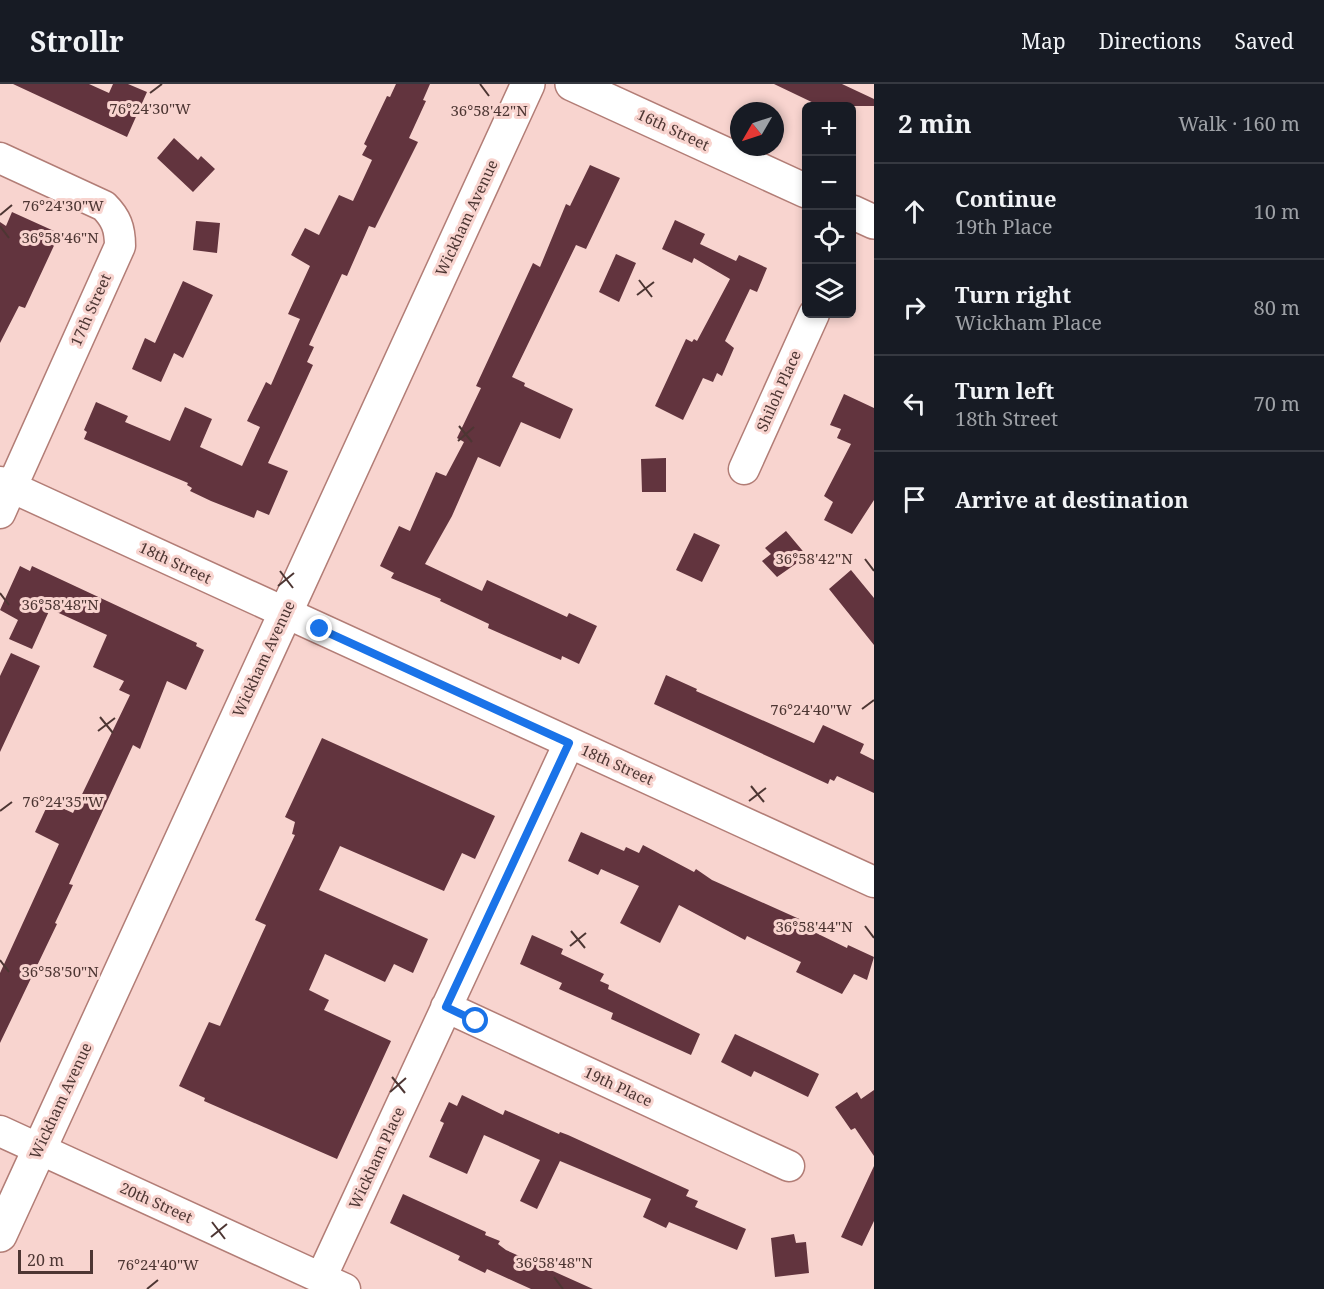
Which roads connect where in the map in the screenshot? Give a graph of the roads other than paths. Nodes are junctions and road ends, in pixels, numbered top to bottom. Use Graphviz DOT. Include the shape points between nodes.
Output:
graph roads {
  1 [pos="528,84"];
  2 [pos="572,84"];
  3 [pos="0,158"];
  4 [pos="802,189"];
  5 [pos="812,318"];
  6 [pos="744,469"];
  7 [pos="4,494"];
  8 [pos="285,613"];
  9 [pos="569,743"];
  10 [pos="874,882"];
  11 [pos="446,1007"];
  12 [pos="0,1131"];
  13 [pos="39,1150"];
  14 [pos="789,1166"];
  15 [pos="0,1235"];
  16 [pos="333,1283"];
  1 -- 8 [label="street, Wickham Avenue"];
  2 -- 4 [label="street, 16th Street"];
  3 -- 7 [label="street, 17th Street" via="104,206 114,216 120,231 120,246"];
  5 -- 6 [label="street, Shiloh Place"];
  7 -- 8 [label="street, 18th Street"];
  8 -- 9 [label="street, 18th Street"];
  8 -- 13 [label="street, Wickham Avenue"];
  9 -- 10 [label="street, 18th Street"];
  9 -- 11 [label="street, Wickham Place"];
  11 -- 14 [label="street, 19th Place"];
  11 -- 16 [label="street, Wickham Place"];
  12 -- 13 [label="street, 20th Street"];
  13 -- 15 [label="street, Wickham Avenue"];
  13 -- 16 [label="street, 20th Street"];
}
